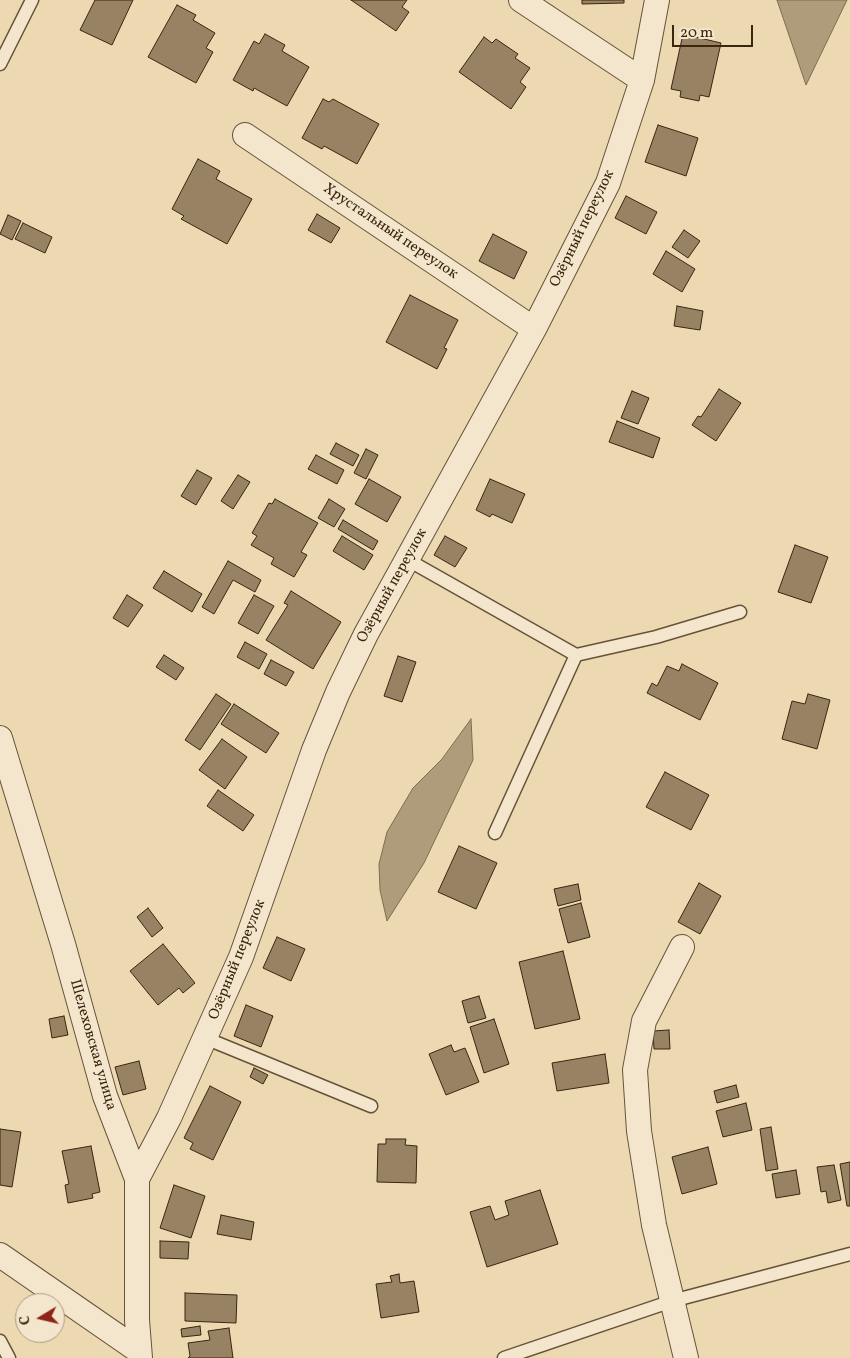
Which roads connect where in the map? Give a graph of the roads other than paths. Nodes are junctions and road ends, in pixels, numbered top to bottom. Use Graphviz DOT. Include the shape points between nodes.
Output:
graph roads {
  1 [pos="32,0"];
  2 [pos="521,0"];
  3 [pos="657,0"];
  4 [pos="0,64"];
  5 [pos="642,80"];
  6 [pos="245,135"];
  7 [pos="534,329"];
  8 [pos="408,560"];
  9 [pos="740,612"];
  10 [pos="576,655"];
  11 [pos="0,738"];
  12 [pos="495,833"];
  13 [pos="682,947"];
  14 [pos="205,1038"];
  15 [pos="371,1106"];
  16 [pos="137,1179"];
  17 [pos="850,1254"];
  18 [pos="0,1255"];
  19 [pos="672,1301"];
  20 [pos="0,1341"];
  21 [pos="140,1354"];
  22 [pos="9,1358"];
  23 [pos="504,1358"];
  24 [pos="686,1358"];
  1 -- 4 [label="lane"];
  2 -- 5 [label="street"];
  3 -- 5 [label="street, Озёрный переулок"];
  5 -- 7 [label="street, Озёрный переулок" via="608,183"];
  6 -- 7 [label="street, Хрустальный переулок"];
  7 -- 8 [label="street, Озёрный переулок"];
  8 -- 10 [label="lane"];
  8 -- 14 [label="street, Озёрный переулок" via="366,634 328,717 241,957"];
  9 -- 10 [label="lane" via="629,644"];
  10 -- 12 [label="lane"];
  11 -- 16 [label="street, Шелеховская улица" via="63,944 100,1080"];
  13 -- 19 [label="street" via="644,1021 635,1070 643,1159"];
  14 -- 15 [label="lane"];
  14 -- 16 [label="street, Озёрный переулок"];
  16 -- 21 [label="street, Шелеховская улица"];
  17 -- 19 [label="lane"];
  18 -- 21 [label="street"];
  19 -- 23 [label="lane"];
  19 -- 24 [label="street"];
  20 -- 22 [label="lane"];
}
